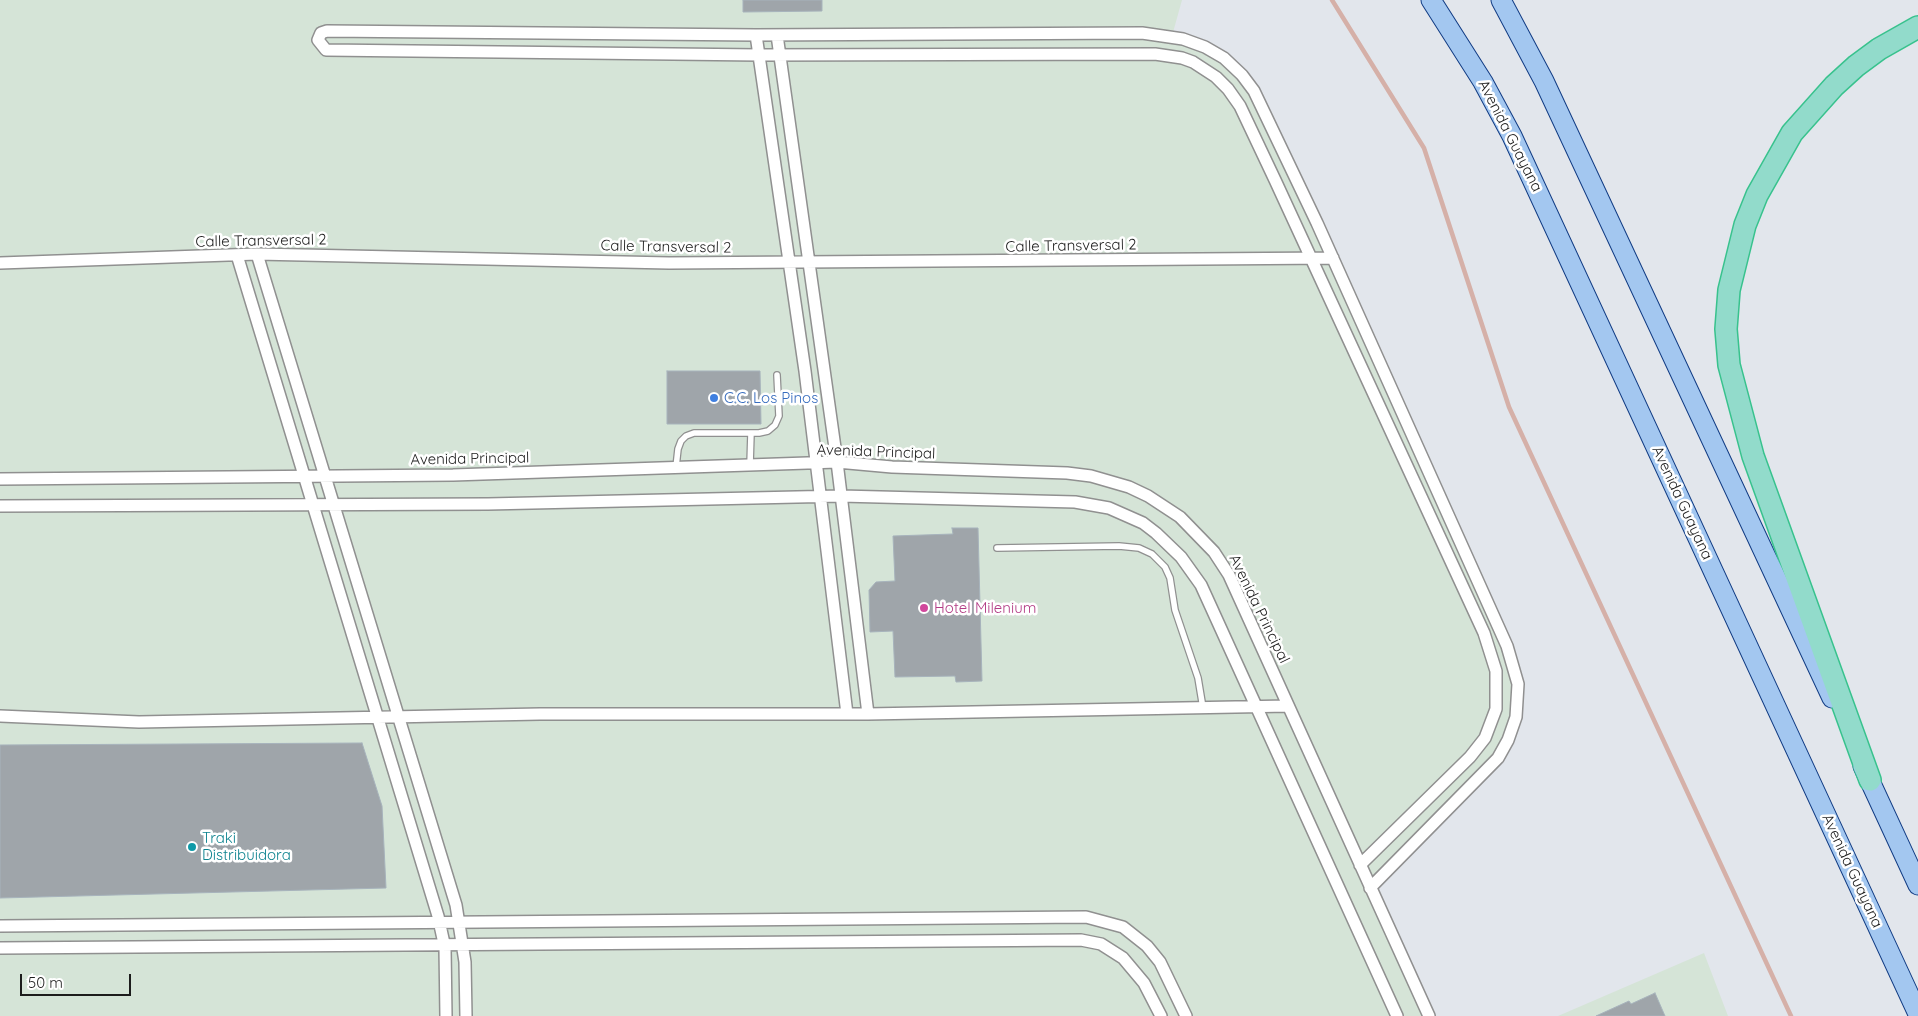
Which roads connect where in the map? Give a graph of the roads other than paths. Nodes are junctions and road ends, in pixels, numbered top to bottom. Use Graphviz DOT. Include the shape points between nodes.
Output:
graph roads {
  1 [pos="1431,0"];
  2 [pos="1501,0"];
  3 [pos="1918,27"];
  4 [pos="1068,33"];
  5 [pos="777,34"];
  6 [pos="897,34"];
  7 [pos="756,35"];
  8 [pos="1189,41"];
  9 [pos="898,54"];
  10 [pos="1069,54"];
  11 [pos="759,55"];
  12 [pos="780,55"];
  13 [pos="1182,58"];
  14 [pos="257,254"];
  15 [pos="237,255"];
  16 [pos="1333,258"];
  17 [pos="1312,259"];
  18 [pos="0,263"];
  19 [pos="790,263"];
  20 [pos="808,263"];
  21 [pos="777,375"];
  22 [pos="296,378"];
  23 [pos="273,381"];
  24 [pos="751,433"];
  25 [pos="837,462"];
  26 [pos="817,464"];
  27 [pos="750,465"];
  28 [pos="676,467"];
  29 [pos="326,476"];
  30 [pos="303,477"];
  31 [pos="0,479"];
  32 [pos="820,496"];
  33 [pos="841,496"];
  34 [pos="311,504"];
  35 [pos="334,504"];
  36 [pos="0,506"];
  37 [pos="997,548"];
  38 [pos="1288,706"];
  39 [pos="1203,708"];
  40 [pos="1257,708"];
  41 [pos="848,714"];
  42 [pos="868,714"];
  43 [pos="0,716"];
  44 [pos="399,717"];
  45 [pos="377,718"];
  46 [pos="1870,780"];
  47 [pos="1360,865"];
  48 [pos="1918,885"];
  49 [pos="1370,888"];
  50 [pos="998,918"];
  51 [pos="890,919"];
  52 [pos="441,924"];
  53 [pos="460,924"];
  54 [pos="0,926"];
  55 [pos="0,931"];
  56 [pos="996,940"];
  57 [pos="892,941"];
  58 [pos="463,944"];
  59 [pos="444,945"];
  60 [pos="3,948"];
  61 [pos="1918,1014"];
  62 [pos="446,1016"];
  63 [pos="466,1016"];
  64 [pos="1161,1016"];
  65 [pos="1186,1016"];
  66 [pos="1397,1016"];
  67 [pos="1429,1016"];
  1 -- 61 [label="main road, Avenida Guayana" via="1483,82 1512,136"];
  2 -- 46 [label="main road" via="1544,81"];
  3 -- 46 [label="highway" via="1856,66 1792,133 1757,195 1745,225 1729,290 1729,365 1739,410"];
  4 -- 6 [label="street"];
  4 -- 8 [label="street" via="1160,34"];
  4 -- 10 [label="street"];
  5 -- 6 [label="street"];
  5 -- 7 [label="street"];
  5 -- 12 [label="street"];
  6 -- 9 [label="street"];
  7 -- 11 [label="street"];
  7 -- 11 [label="street" via="327,31 321,33 318,40 326,50"];
  8 -- 13 [label="street"];
  8 -- 16 [label="street" via="1224,58 1254,91"];
  9 -- 10 [label="street"];
  9 -- 12 [label="street"];
  10 -- 13 [label="street" via="1155,54"];
  11 -- 12 [label="street"];
  11 -- 19 [label="street"];
  12 -- 20 [label="street"];
  13 -- 17 [label="street" via="1209,71 1234,95"];
  14 -- 15 [label="street, Calle Transversal 2"];
  14 -- 19 [label="street, Calle Transversal 2" via="669,264"];
  14 -- 22 [label="street"];
  15 -- 18 [label="street, Calle Transversal 2"];
  15 -- 23 [label="street"];
  16 -- 17 [label="street, Calle Transversal 2"];
  16 -- 49 [label="street" via="1507,646 1518,684 1516,717 1498,758"];
  17 -- 20 [label="street, Calle Transversal 2"];
  17 -- 47 [label="street" via="1484,633 1498,684 1494,719 1479,747"];
  19 -- 20 [label="street, Calle Transversal 2"];
  19 -- 26 [label="street"];
  20 -- 25 [label="street"];
  21 -- 24 [label="lane" via="779,416 768,431"];
  22 -- 23 [label="street"];
  22 -- 29 [label="street"];
  23 -- 30 [label="street"];
  24 -- 27 [label="lane"];
  24 -- 28 [label="lane" via="694,433 686,436 678,449"];
  25 -- 26 [label="street, Avenida Principal"];
  25 -- 33 [label="street"];
  25 -- 38 [label="street, Avenida Principal" via="1091,476 1111,480 1148,496 1192,528 1222,563"];
  26 -- 27 [label="street, Avenida Principal"];
  26 -- 32 [label="street"];
  27 -- 28 [label="street, Avenida Principal"];
  28 -- 29 [label="street, Avenida Principal" via="453,476"];
  29 -- 30 [label="street, Avenida Principal"];
  29 -- 35 [label="street"];
  30 -- 31 [label="street, Avenida Principal"];
  30 -- 34 [label="street"];
  32 -- 33 [label="street"];
  32 -- 35 [label="street" via="488,504"];
  32 -- 41 [label="street"];
  33 -- 40 [label="street" via="1074,502 1127,514 1156,533 1190,568 1209,601"];
  33 -- 42 [label="street"];
  34 -- 35 [label="street"];
  34 -- 36 [label="street"];
  34 -- 45 [label="street"];
  35 -- 44 [label="street"];
  37 -- 39 [label="lane" via="1119,546 1139,548 1152,554 1165,567 1170,578 1175,610 1198,678"];
  38 -- 40 [label="street"];
  38 -- 47 [label="street, Avenida Principal"];
  39 -- 40 [label="street"];
  39 -- 42 [label="street"];
  40 -- 66 [label="street"];
  41 -- 42 [label="street"];
  41 -- 44 [label="street"];
  43 -- 45 [label="street" via="139,722"];
  44 -- 45 [label="street"];
  44 -- 53 [label="street"];
  45 -- 52 [label="street"];
  46 -- 48 [label="main road"];
  47 -- 49 [label="street, Avenida Principal"];
  49 -- 67 [label="street, Avenida Principal"];
  50 -- 51 [label="street"];
  50 -- 56 [label="street"];
  50 -- 65 [label="street" via="1086,917 1123,927 1154,953"];
  51 -- 53 [label="street"];
  51 -- 57 [label="street"];
  52 -- 53 [label="street"];
  52 -- 54 [label="street"];
  52 -- 59 [label="street"];
  53 -- 58 [label="street"];
  55 -- 60 [label="street"];
  56 -- 57 [label="street"];
  56 -- 64 [label="street" via="1081,940 1109,948 1136,972"];
  57 -- 58 [label="street"];
  58 -- 59 [label="street"];
  58 -- 63 [label="street"];
  59 -- 60 [label="street"];
  59 -- 62 [label="street"];
}
